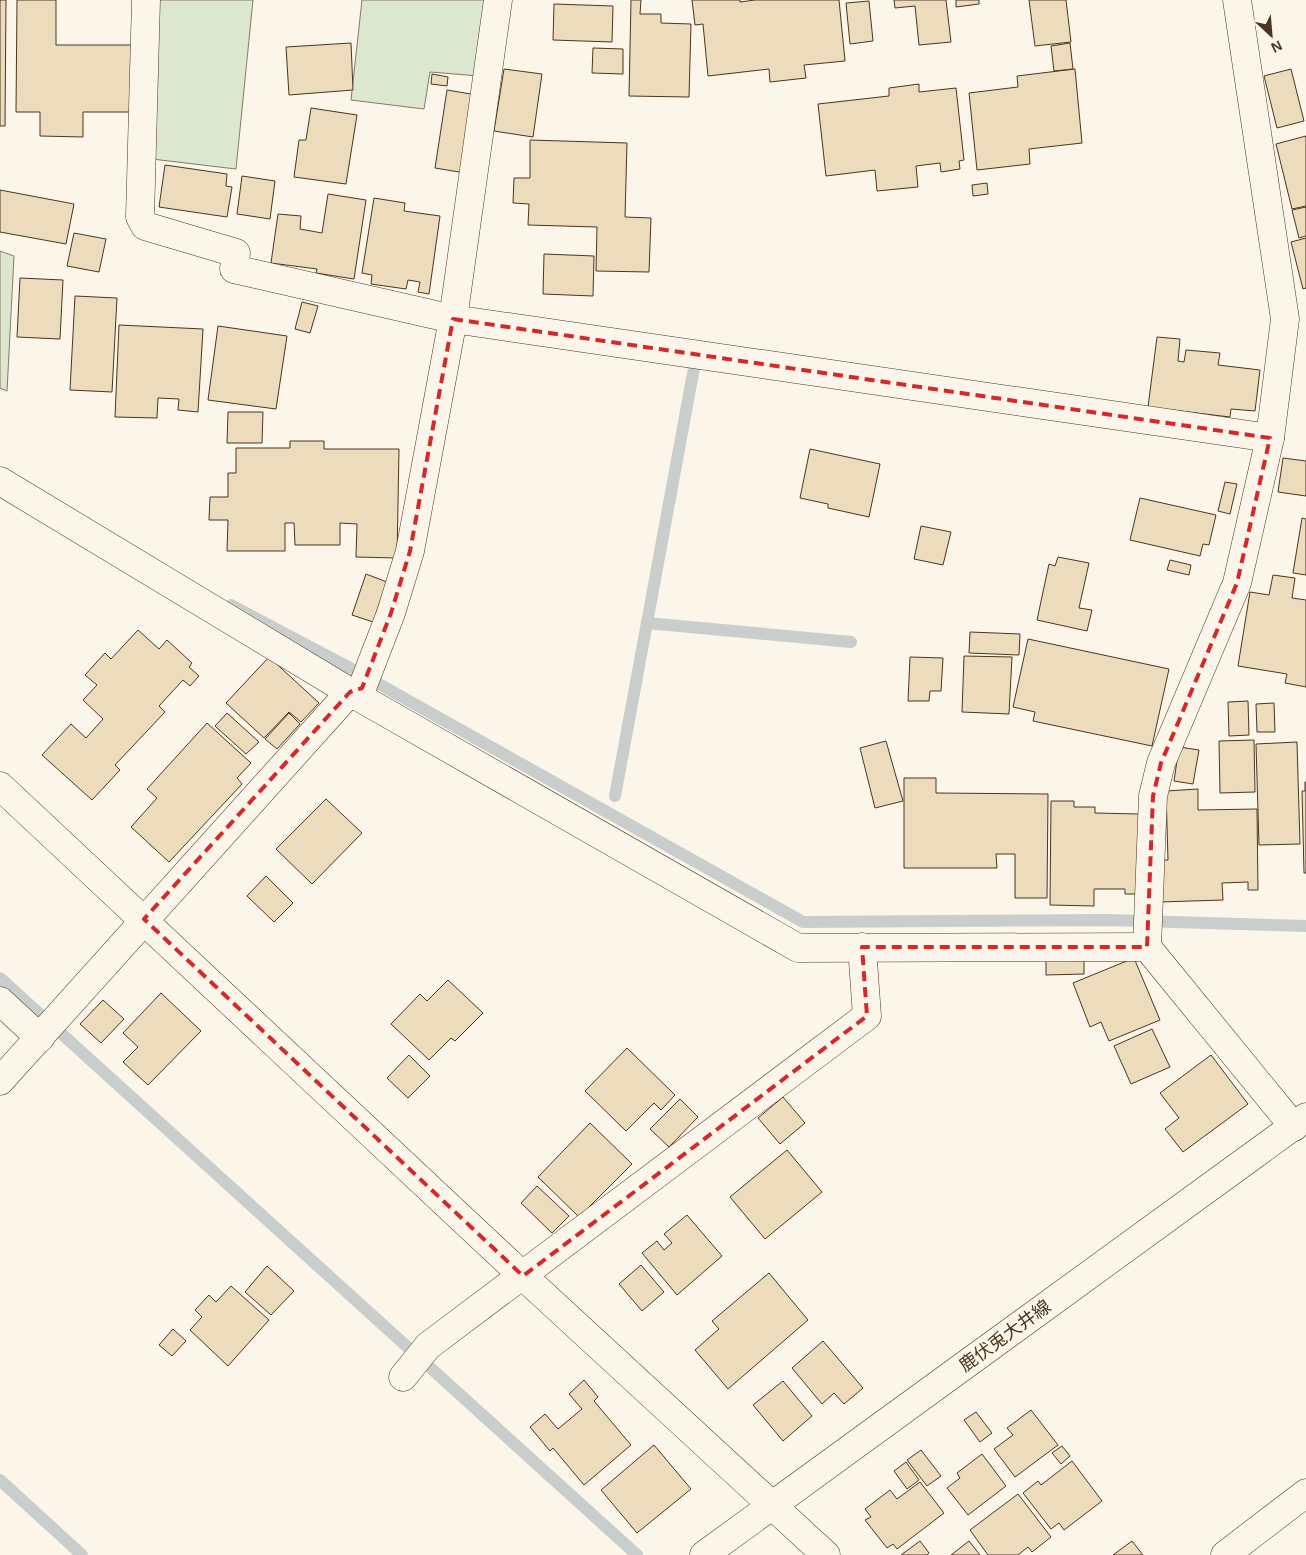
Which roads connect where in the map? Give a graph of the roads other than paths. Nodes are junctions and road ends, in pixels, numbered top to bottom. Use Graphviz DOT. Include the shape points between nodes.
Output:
graph roads {
  1 [pos="146,0"];
  2 [pos="498,0"];
  3 [pos="1237,0"];
  4 [pos="1296,316"];
  5 [pos="453,319"];
  6 [pos="1270,438"];
  7 [pos="0,481"];
  8 [pos="361,682"];
  9 [pos="0,786"];
  10 [pos="144,919"];
  11 [pos="1147,930"];
  12 [pos="862,947"];
  13 [pos="0,1002"];
  14 [pos="40,1038"];
  15 [pos="0,1081"];
  16 [pos="1300,1122"];
  17 [pos="523,1276"];
  18 [pos="403,1377"];
  19 [pos="1306,1493"];
  20 [pos="771,1506"];
  21 [pos="704,1555"];
  22 [pos="826,1555"];
  23 [pos="1225,1555"];
  1 -- 5 [label="street" via="140,217 145,226 236,253 234,269"];
  2 -- 5 [label="street"];
  3 -- 4 [label="street"];
  4 -- 6 [label="street"];
  5 -- 6 [label="street"];
  5 -- 8 [label="street" via="410,552 391,614"];
  6 -- 11 [label="street" via="1237,583 1161,763 1153,796"];
  7 -- 8 [label="street"];
  8 -- 10 [label="street"];
  8 -- 12 [label="street" via="798,948"];
  9 -- 10 [label="street"];
  10 -- 14 [label="street"];
  10 -- 17 [label="street"];
  11 -- 12 [label="street"];
  11 -- 16 [label="street"];
  12 -- 17 [label="street" via="867,1016"];
  13 -- 14 [label="street"];
  14 -- 15 [label="street"];
  16 -- 20 [label="street, 鹿伏兎大井線"];
  17 -- 18 [label="street" via="428,1346"];
  17 -- 20 [label="street"];
  19 -- 23 [label="street"];
  20 -- 21 [label="street, 鹿伏兎大井線"];
  20 -- 22 [label="street"];
}
